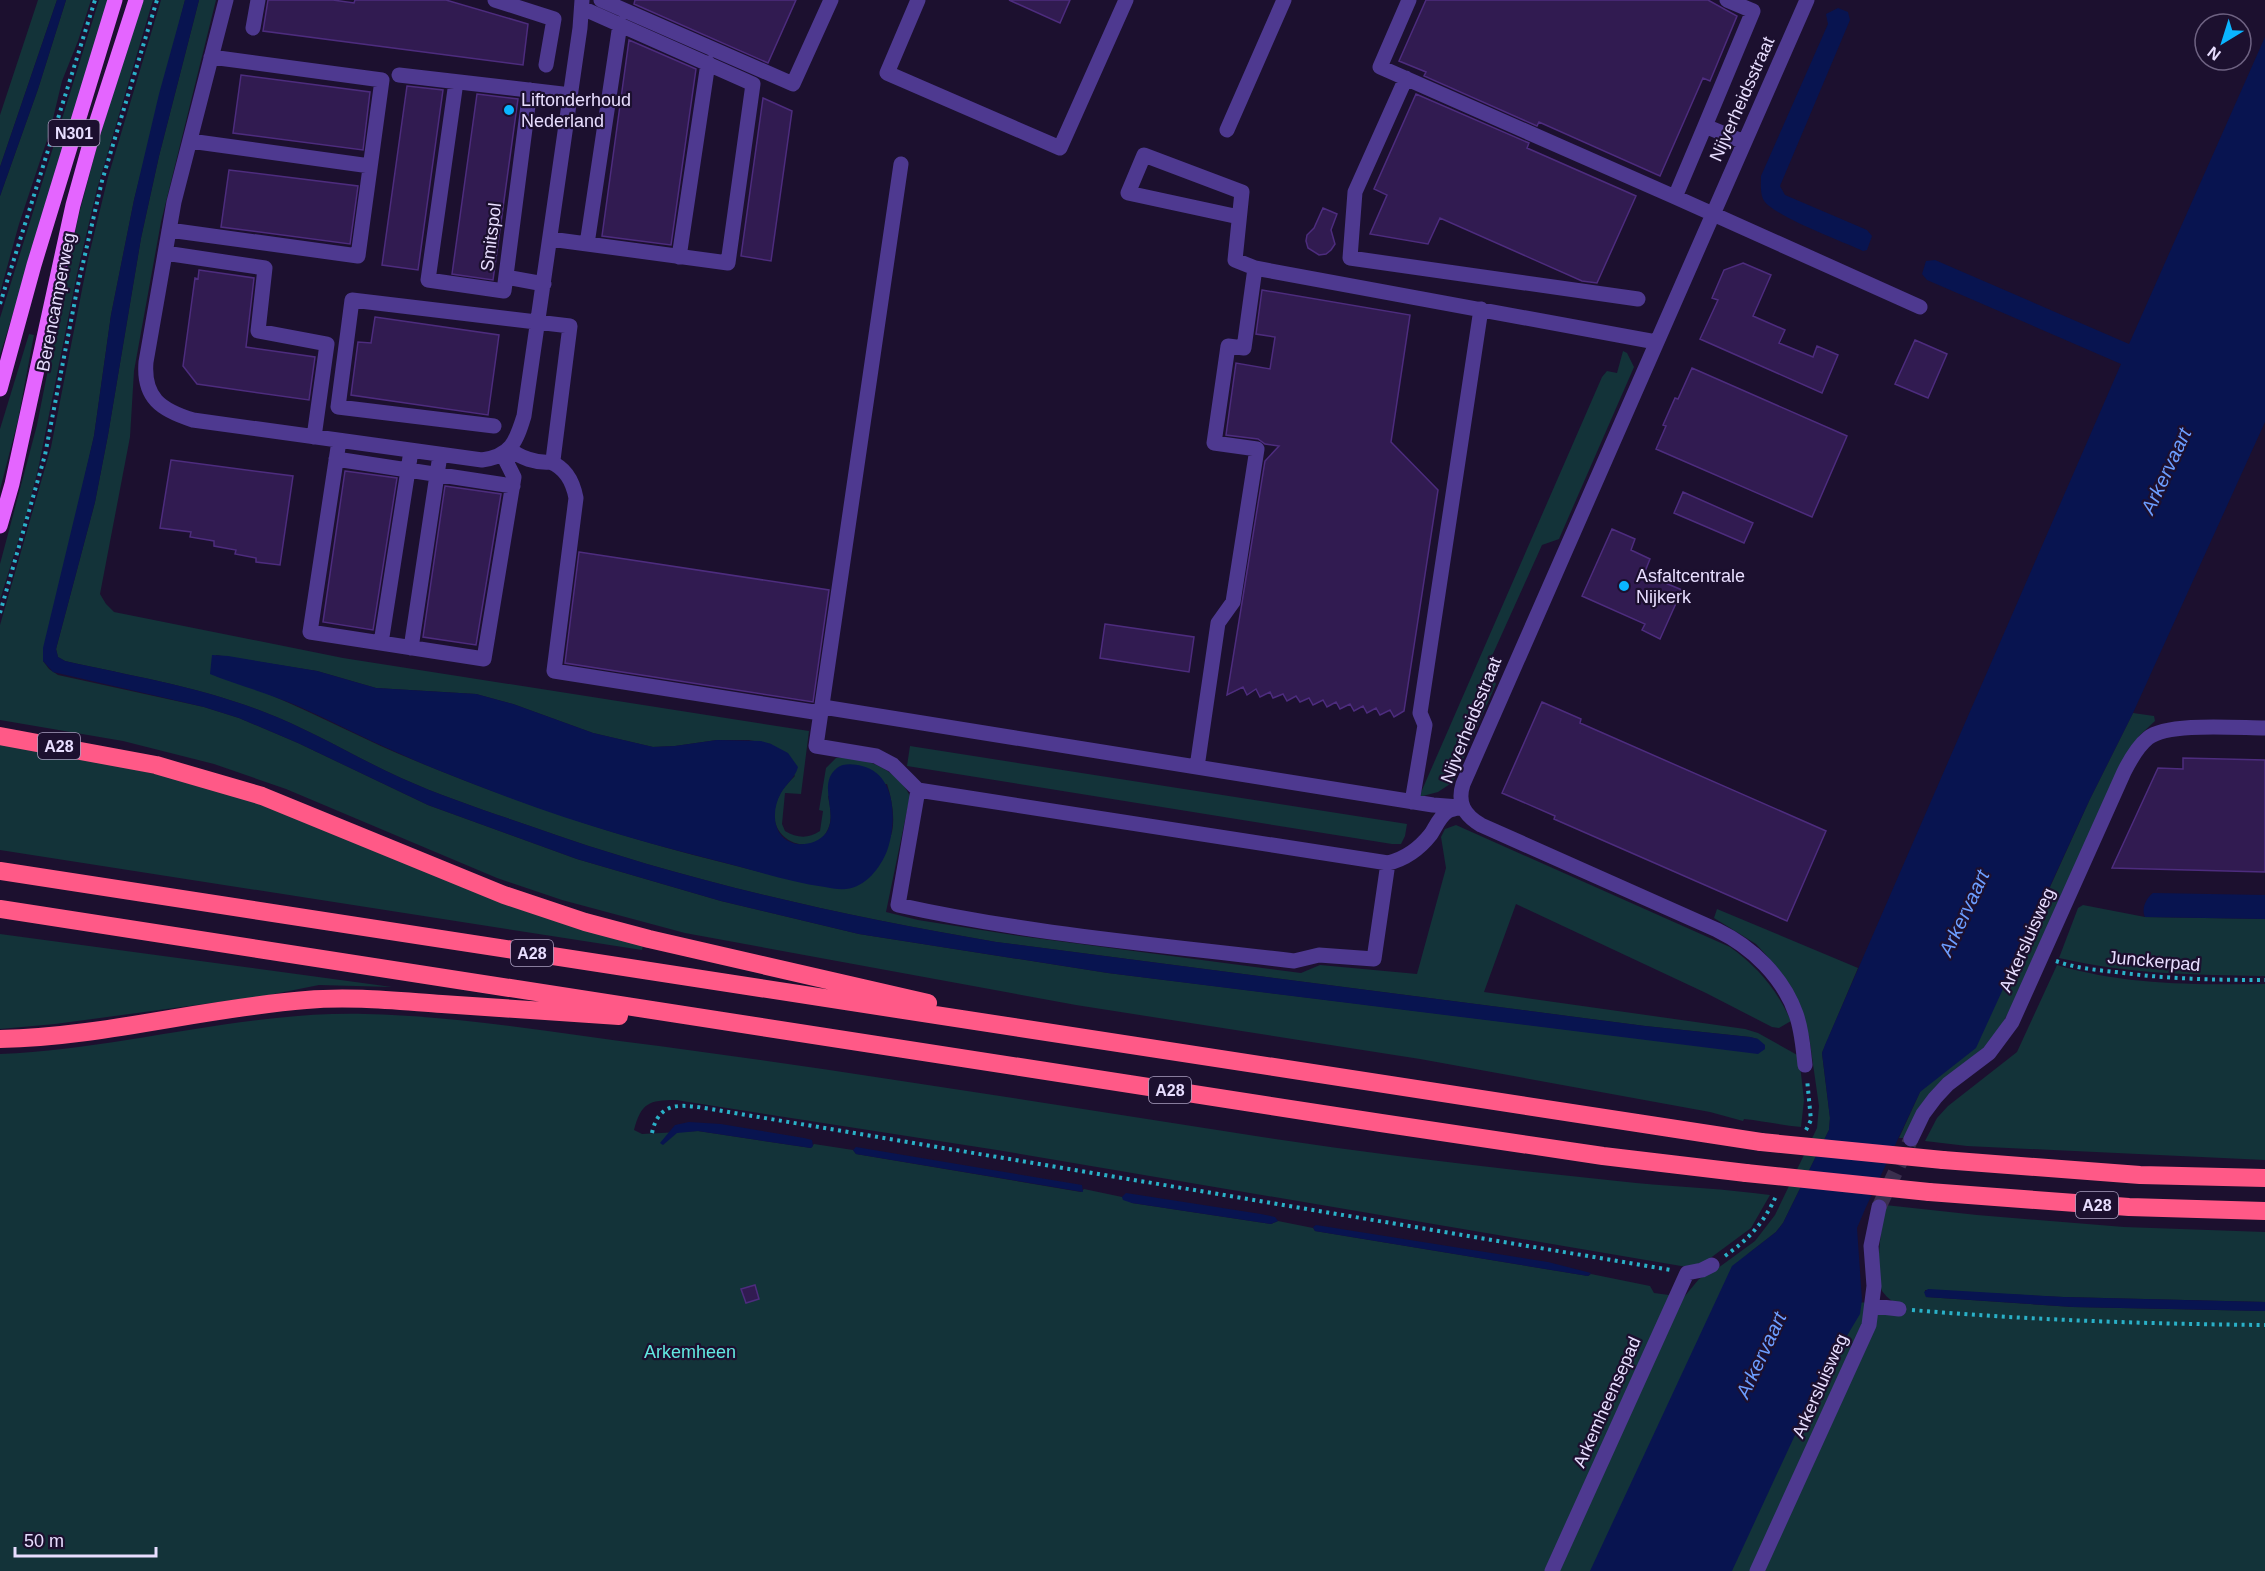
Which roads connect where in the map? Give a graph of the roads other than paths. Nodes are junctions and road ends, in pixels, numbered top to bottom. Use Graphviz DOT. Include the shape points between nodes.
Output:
graph roads {
  1 [pos="115,0"];
  2 [pos="136,0"];
  3 [pos="226,0"];
  4 [pos="258,0"];
  5 [pos="495,0"];
  6 [pos="601,0"];
  7 [pos="831,0"];
  8 [pos="918,0"];
  9 [pos="1126,0"];
  10 [pos="1284,0"];
  11 [pos="1409,0"];
  12 [pos="1727,0"];
  13 [pos="1807,0"];
  14 [pos="582,4"];
  15 [pos="620,24"];
  16 [pos="254,27"];
  17 [pos="212,57"];
  18 [pos="708,63"];
  19 [pos="546,65"];
  20 [pos="399,75"];
  21 [pos="1406,78"];
  22 [pos="456,82"];
  23 [pos="530,90"];
  24 [pos="571,95"];
  25 [pos="1705,126"];
  26 [pos="1227,130"];
  27 [pos="190,141"];
  28 [pos="1744,142"];
  29 [pos="901,164"];
  30 [pos="370,166"];
  31 [pos="1676,197"];
  32 [pos="1712,213"];
  33 [pos="1239,217"];
  34 [pos="169,230"];
  35 [pos="550,239"];
  36 [pos="587,244"];
  37 [pos="165,253"];
  38 [pos="680,257"];
  39 [pos="1255,268"];
  40 [pos="506,277"];
  41 [pos="544,284"];
  42 [pos="1638,299"];
  43 [pos="1920,307"];
  44 [pos="1481,309"];
  45 [pos="539,322"];
  46 [pos="1656,342"];
  47 [pos="0,389"];
  48 [pos="494,426"];
  49 [pos="314,437"];
  50 [pos="339,441"];
  51 [pos="411,451"];
  52 [pos="506,452"];
  53 [pos="440,455"];
  54 [pos="336,459"];
  55 [pos="550,462"];
  56 [pos="408,470"];
  57 [pos="437,475"];
  58 [pos="513,486"];
  59 [pos="0,526"];
  60 [pos="381,643"];
  61 [pos="411,648"];
  62 [pos="823,708"];
  63 [pos="2265,728"];
  64 [pos="4,734"];
  65 [pos="1197,767"];
  66 [pos="918,790"];
  67 [pos="1412,802"];
  68 [pos="1462,807"];
  69 [pos="1388,863"];
  70 [pos="0,871"];
  71 [pos="0,909"];
  72 [pos="738,1023"];
  73 [pos="1064,1035"];
  74 [pos="0,1040"];
  75 [pos="1805,1065"];
  76 [pos="1911,1139"];
  77 [pos="2265,1178"];
  78 [pos="1879,1207"];
  79 [pos="2265,1211"];
  80 [pos="1712,1265"];
  81 [pos="1873,1306"];
  82 [pos="1899,1309"];
  83 [pos="1552,1571"];
  84 [pos="1757,1571"];
  1 -- 47 [label="main road, Berencamperweg / N301"];
  2 -- 59 [label="main road, Berencamperweg / N301" via="73,205"];
  3 -- 17 [label="street"];
  4 -- 16 [label="street"];
  5 -- 19 [label="street" via="554,20"];
  6 -- 7 [label="street" via="793,84"];
  8 -- 9 [label="street" via="887,73 1060,148"];
  10 -- 26 [label="street"];
  11 -- 21 [label="street" via="1380,67"];
  12 -- 25 [label="street" via="1753,11"];
  13 -- 28 [label="street, Nijverheidsstraat"];
  14 -- 15 [label="street"];
  14 -- 24 [label="street"];
  15 -- 18 [label="street"];
  15 -- 36 [label="street"];
  17 -- 27 [label="street"];
  17 -- 30 [label="street" via="382,80"];
  18 -- 38 [label="street"];
  18 -- 38 [label="street" via="753,84 728,263"];
  20 -- 22 [label="street"];
  21 -- 31 [label="street"];
  21 -- 42 [label="street" via="1355,192 1350,258"];
  22 -- 23 [label="street"];
  22 -- 40 [label="street, Smitspol" via="428,280 504,291"];
  23 -- 24 [label="street"];
  23 -- 40 [label="street, Smitspol"];
  24 -- 35 [label="street"];
  25 -- 28 [label="street"];
  25 -- 31 [label="street"];
  27 -- 30 [label="street"];
  27 -- 34 [label="street"];
  28 -- 32 [label="street, Nijverheidsstraat"];
  29 -- 62 [label="street"];
  30 -- 34 [label="street" via="358,256"];
  31 -- 32 [label="street"];
  32 -- 43 [label="street"];
  32 -- 46 [label="street, Nijverheidsstraat"];
  33 -- 33 [label="street" via="1242,192 1144,155 1128,193"];
  33 -- 39 [label="street" via="1235,260"];
  34 -- 37 [label="street"];
  35 -- 36 [label="street"];
  35 -- 41 [label="street"];
  36 -- 38 [label="street"];
  37 -- 49 [label="street" via="146,362 150,393 169,411 193,420"];
  37 -- 49 [label="street" via="265,268 258,330 327,344"];
  39 -- 44 [label="street"];
  39 -- 65 [label="street" via="1244,348 1228,346 1214,443 1257,449 1233,602 1218,623"];
  40 -- 41 [label="street"];
  41 -- 45 [label="street"];
  44 -- 46 [label="street"];
  44 -- 67 [label="street" via="1420,713 1425,725"];
  45 -- 48 [label="street" via="352,300 338,407"];
  45 -- 52 [label="street" via="524,416 516,439"];
  45 -- 55 [label="street" via="570,326 555,452"];
  46 -- 68 [label="street, Nijverheidsstraat" via="1463,784"];
  49 -- 50 [label="street"];
  50 -- 51 [label="street"];
  50 -- 54 [label="street"];
  51 -- 53 [label="street"];
  51 -- 56 [label="street"];
  52 -- 53 [label="street" via="482,460"];
  52 -- 55 [label="street"];
  52 -- 58 [label="street"];
  53 -- 57 [label="street"];
  54 -- 56 [label="street"];
  54 -- 60 [label="street" via="310,632"];
  55 -- 62 [label="street" via="567,474 576,498 554,671 814,712"];
  56 -- 57 [label="street"];
  56 -- 60 [label="street"];
  57 -- 58 [label="street"];
  57 -- 61 [label="street"];
  58 -- 61 [label="street" via="484,659"];
  60 -- 61 [label="street"];
  62 -- 65 [label="street"];
  62 -- 66 [label="street" via="816,746 876,756 893,765"];
  63 -- 76 [label="street, Arkersluisweg" via="2184,728 2150,737 2129,762 2012,1022 1989,1053 1948,1084 1923,1113"];
  64 -- 73 [label="highway, A28" via="156,765 262,796 474,883 585,922"];
  65 -- 67 [label="street"];
  66 -- 69 [label="street"];
  66 -- 69 [label="street" via="898,905 956,918 1294,961 1319,955 1374,959"];
  67 -- 68 [label="street"];
  68 -- 69 [label="street" via="1448,811 1414,852"];
  68 -- 75 [label="street, Nijverheidsstraat" via="1481,825 1717,930 1745,947 1770,969 1796,1013"];
  70 -- 73 [label="highway, A28"];
  71 -- 72 [label="highway, A28"];
  72 -- 74 [label="highway, A28" via="350,998 273,1003 79,1033"];
  72 -- 79 [label="highway, A28, bridge" via="1603,1156 1929,1192 2129,1207"];
  73 -- 77 [label="highway, A28, bridge" via="1761,1142 2140,1175"];
  78 -- 81 [label="street, Arkersluisweg" via="1871,1246"];
  80 -- 83 [label="street, Arkemheensepad" via="1687,1273"];
  81 -- 82 [label="street"];
  81 -- 84 [label="street, Arkersluisweg" via="1869,1325"];
}
